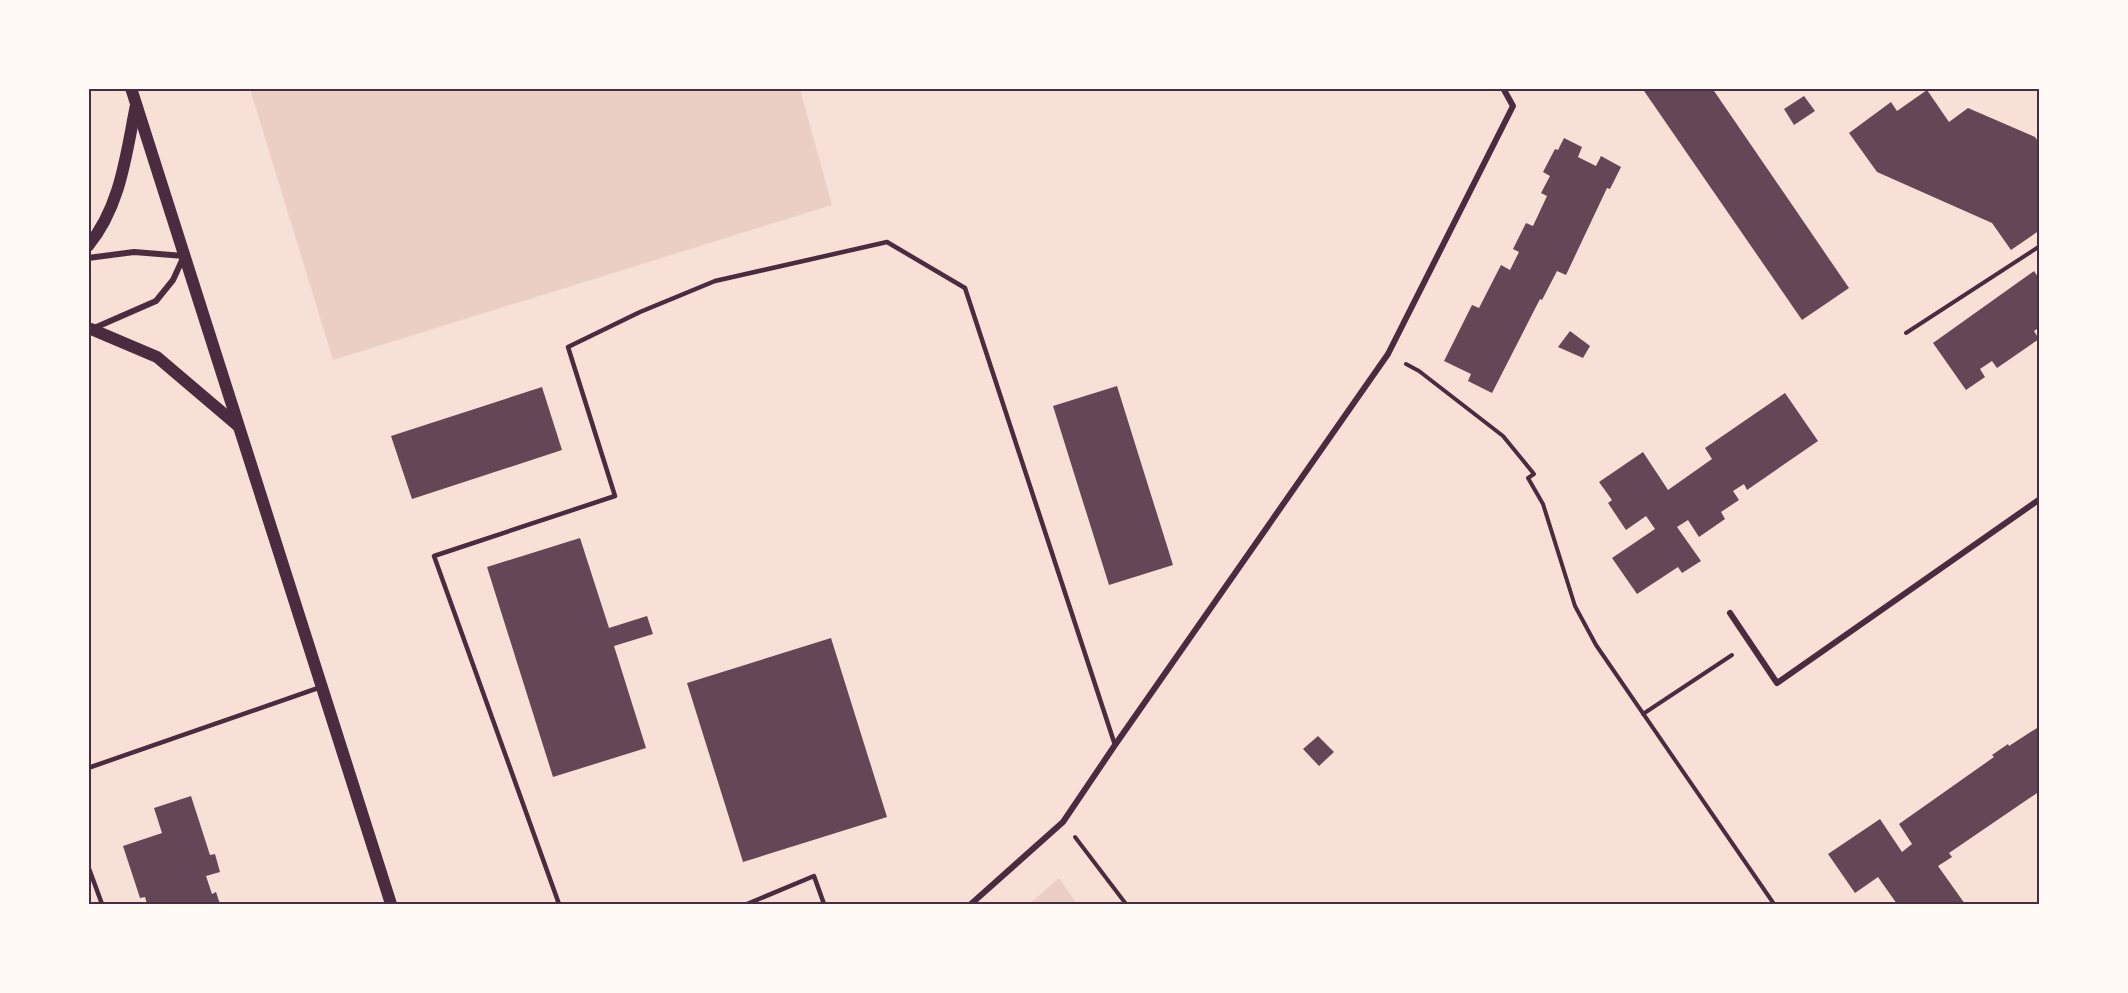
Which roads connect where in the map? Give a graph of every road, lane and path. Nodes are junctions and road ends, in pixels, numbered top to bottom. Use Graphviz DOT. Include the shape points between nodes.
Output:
graph roads {
  1 [pos="131,88"];
  2 [pos="1503,88"];
  3 [pos="136,104"];
  4 [pos="88,246"];
  5 [pos="2040,246"];
  6 [pos="184,256"];
  7 [pos="88,258"];
  8 [pos="90,329"];
  9 [pos="1906,333"];
  10 [pos="1389,354"];
  11 [pos="238,426"];
  12 [pos="2040,499"];
  13 [pos="1730,613"];
  14 [pos="1750,643"];
  15 [pos="321,687"];
  16 [pos="1643,714"];
  17 [pos="1115,745"];
  18 [pos="88,768"];
  19 [pos="1063,822"];
  20 [pos="88,866"];
  21 [pos="96,887"];
  22 [pos="88,890"];
  23 [pos="102,904"];
  24 [pos="391,904"];
  25 [pos="559,904"];
  26 [pos="747,904"];
  27 [pos="824,904"];
  28 [pos="971,904"];
  29 [pos="1126,904"];
  30 [pos="1774,904"];
  1 -- 3 [label="main road"];
  2 -- 10 [label="street" via="1513,106"];
  3 -- 4 [label="main road" via="117,193 101,230"];
  3 -- 6 [label="main road"];
  5 -- 9 [label="path"];
  6 -- 7 [label="street" via="135,252"];
  6 -- 8 [label="street" via="173,280 156,301"];
  6 -- 11 [label="main road"];
  8 -- 11 [label="main road" via="157,357"];
  10 -- 16 [label="path" via="1419,371 1503,436 1534,474 1528,478 1543,504 1575,606 1596,645"];
  10 -- 17 [label="street"];
  11 -- 15 [label="main road"];
  12 -- 14 [label="street" via="1777,683"];
  13 -- 14 [label="street"];
  14 -- 16 [label="path"];
  15 -- 18 [label="lane"];
  15 -- 24 [label="main road"];
  16 -- 30 [label="path"];
  17 -- 19 [label="street"];
  17 -- 25 [label="lane" via="965,288 887,242 715,281 568,346 615,496 434,556"];
  19 -- 28 [label="street"];
  19 -- 29 [label="path"];
  20 -- 21 [label="lane"];
  21 -- 22 [label="lane"];
  21 -- 23 [label="lane"];
  26 -- 27 [label="lane" via="814,876"];
}
